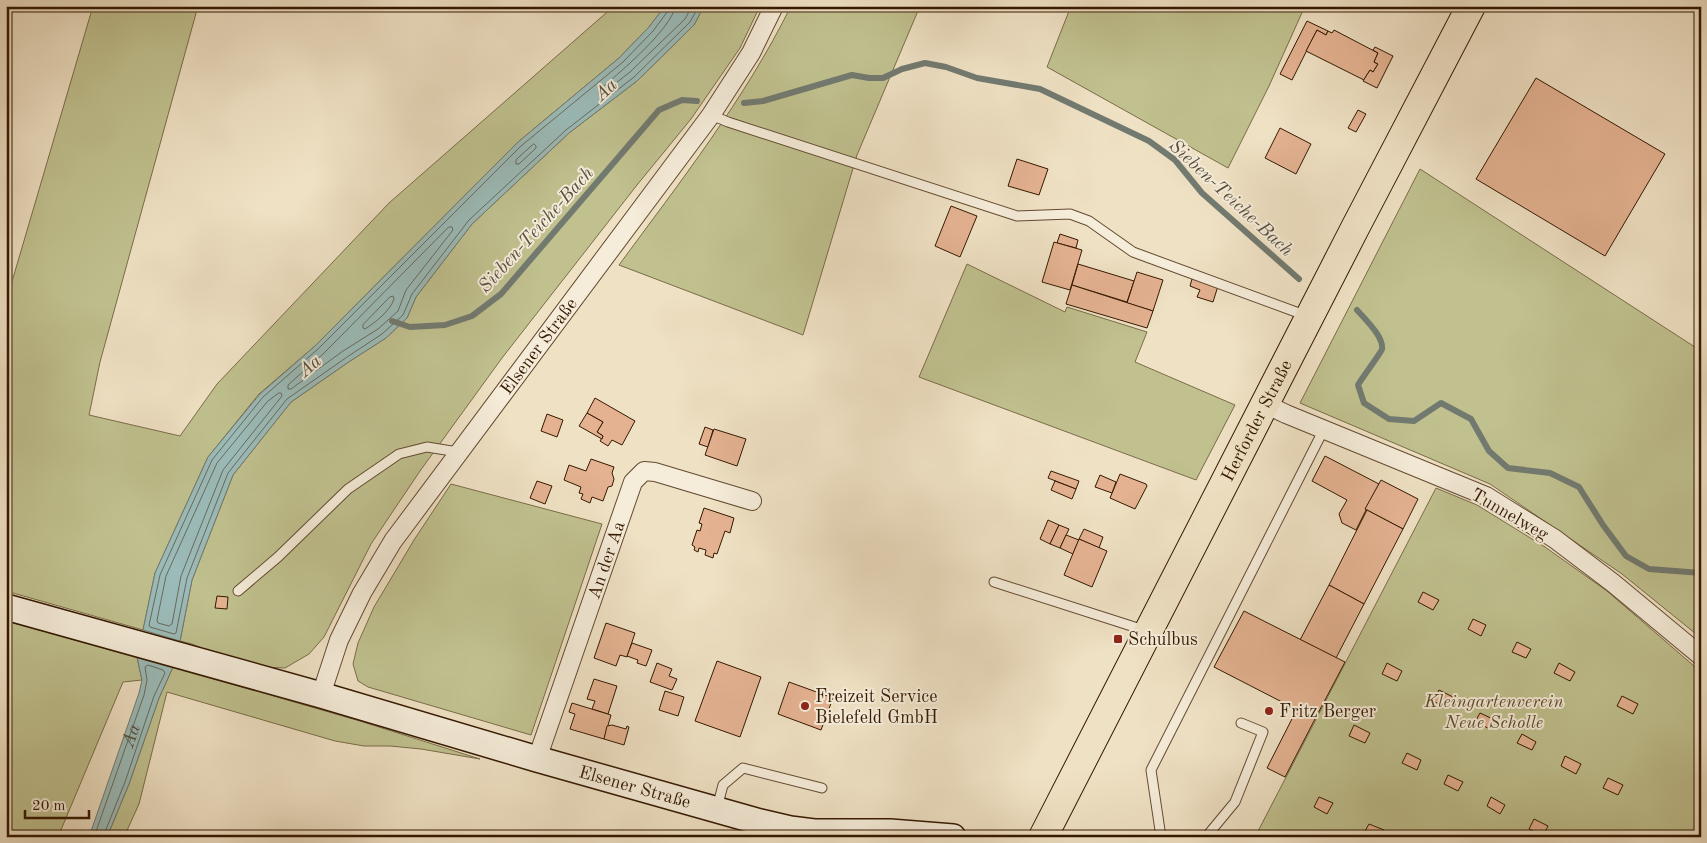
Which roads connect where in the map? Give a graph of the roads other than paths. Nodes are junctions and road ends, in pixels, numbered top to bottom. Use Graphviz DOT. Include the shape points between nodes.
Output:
graph roads {
  1 [pos="774,6"];
  2 [pos="1471,6"];
  3 [pos="711,116"];
  4 [pos="1310,317"];
  5 [pos="1265,404"];
  6 [pos="1324,429"];
  7 [pos="458,452"];
  8 [pos="752,501"];
  9 [pos="994,582"];
  10 [pos="238,591"];
  11 [pos="6,606"];
  12 [pos="1149,632"];
  13 [pos="1701,656"];
  14 [pos="322,695"];
  15 [pos="1241,723"];
  16 [pos="537,759"];
  17 [pos="822,788"];
  18 [pos="716,810"];
  19 [pos="953,837"];
  20 [pos="1043,837"];
  21 [pos="1161,837"];
  22 [pos="1206,837"];
  1 -- 3 [label="street, Elsener Straße" via="751,53"];
  2 -- 4 [label="main road, Herforder Straße"];
  3 -- 4 [label="lane" via="1018,216 1070,214 1089,220 1133,252"];
  3 -- 7 [label="street, Elsener Straße"];
  4 -- 5 [label="main road, Herforder Straße"];
  5 -- 6 [label="street, Tunnelweg"];
  5 -- 12 [label="main road, Herforder Straße"];
  6 -- 13 [label="street, Tunnelweg" via="1486,496 1569,550"];
  6 -- 21 [label="lane" via="1151,770"];
  7 -- 10 [label="lane" via="427,447 399,454 348,489"];
  7 -- 14 [label="street, Elsener Straße" via="393,541 362,593 339,640"];
  8 -- 16 [label="street, An der Aa" via="655,472 644,471 633,482"];
  9 -- 12 [label="lane"];
  11 -- 14 [label="main road, Elsener Straße"];
  12 -- 20 [label="main road, Herforder Straße"];
  14 -- 16 [label="main road, Elsener Straße"];
  15 -- 22 [label="lane" via="1263,732 1235,802"];
  16 -- 18 [label="main road, Elsener Straße"];
  17 -- 18 [label="lane" via="743,768 723,785"];
  18 -- 19 [label="main road, Elsener Straße" via="814,832 890,832"];
}
